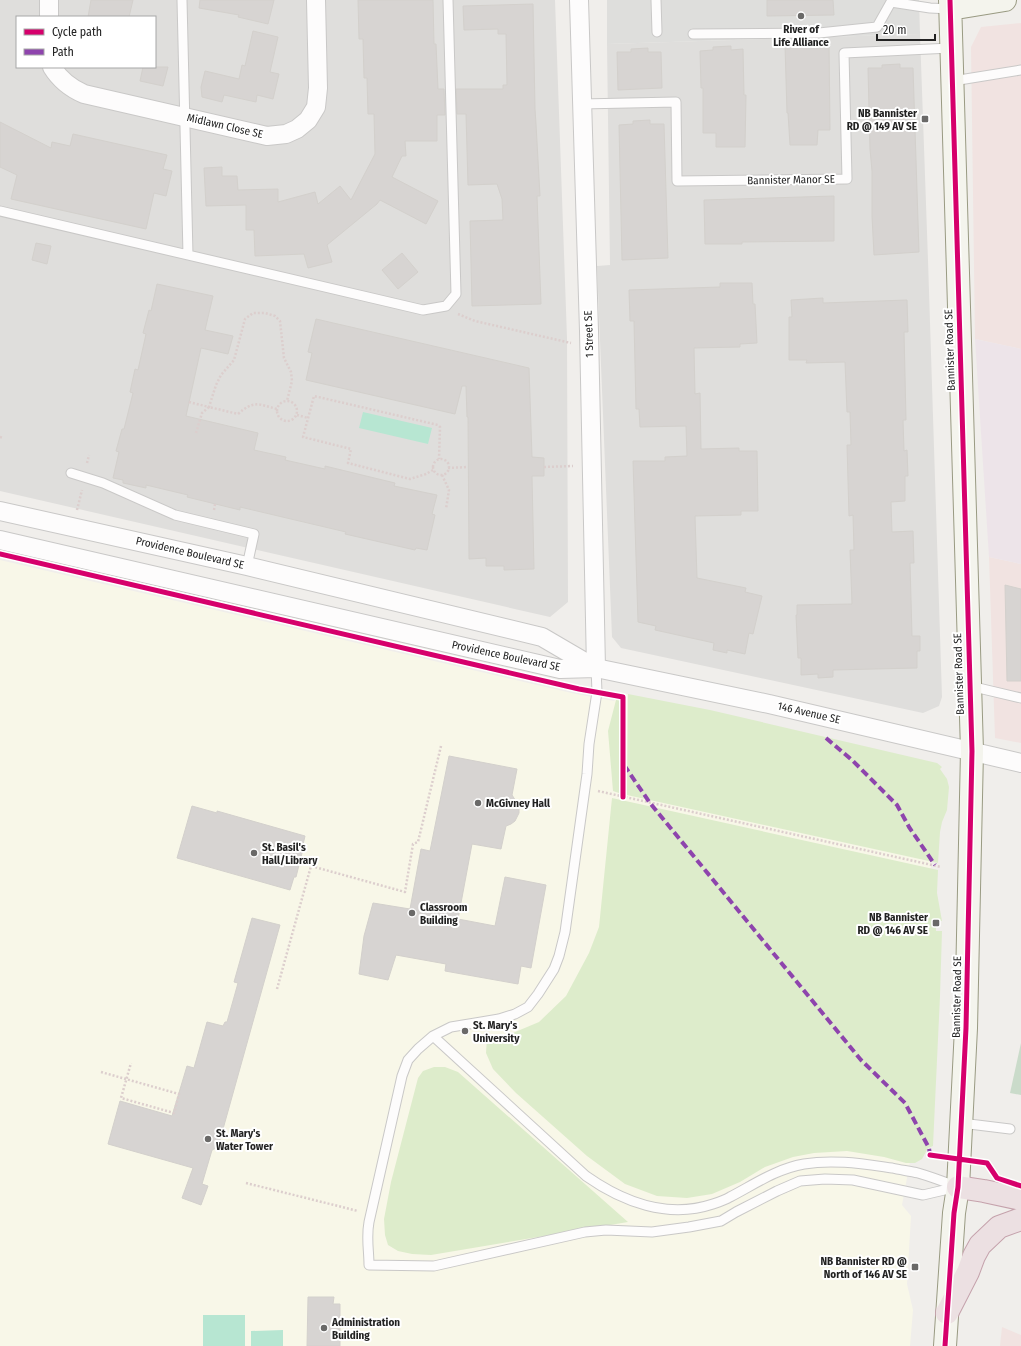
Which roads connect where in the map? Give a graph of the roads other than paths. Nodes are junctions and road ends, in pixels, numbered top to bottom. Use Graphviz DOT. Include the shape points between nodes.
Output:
graph roads {
  1 [pos="49,0"];
  2 [pos="182,0"];
  3 [pos="316,0"];
  4 [pos="448,0"];
  5 [pos="579,0"];
  6 [pos="656,0"];
  7 [pos="1006,0"];
  8 [pos="891,1"];
  9 [pos="950,5"];
  10 [pos="49,16"];
  11 [pos="657,32"];
  12 [pos="693,34"];
  13 [pos="951,48"];
  14 [pos="53,68"];
  15 [pos="1021,70"];
  16 [pos="953,81"];
  17 [pos="581,104"];
  18 [pos="185,117"];
  19 [pos="0,211"];
  20 [pos="188,255"];
  21 [pos="71,473"];
  22 [pos="0,511"];
  23 [pos="0,540"];
  24 [pos="247,566"];
  25 [pos="596,668"];
  26 [pos="970,686"];
  27 [pos="1021,698"];
  28 [pos="972,751"];
  29 [pos="1021,763"];
  30 [pos="433,1036"];
  31 [pos="961,1123"];
  32 [pos="1010,1129"];
  33 [pos="958,1187"];
  34 [pos="1021,1199"];
  35 [pos="1021,1219"];
  36 [pos="947,1313"];
  37 [pos="945,1346"];
  1 -- 10 [label="street"];
  2 -- 18 [label="lane"];
  3 -- 18 [label="street, Midlawn Close SE" via="318,88 316,106 308,120 286,134 267,136"];
  4 -- 20 [label="lane" via="456,294 446,306 423,310"];
  5 -- 17 [label="street, 1 Street SE"];
  6 -- 11 [label="lane"];
  7 -- 9 [label="street"];
  8 -- 9 [label="lane"];
  8 -- 12 [label="lane" via="877,27 819,33"];
  9 -- 13 [label="street, Bannister Road SE"];
  13 -- 16 [label="street, Bannister Road SE"];
  13 -- 17 [label="lane, Bannister Manor SE" via="844,53 847,179 677,181 676,102"];
  14 -- 18 [label="street, Midlawn Close SE" via="62,81 84,94"];
  15 -- 16 [label="lane"];
  16 -- 26 [label="street, Bannister Road SE"];
  17 -- 25 [label="street, 1 Street SE"];
  18 -- 20 [label="lane"];
  19 -- 20 [label="lane"];
  21 -- 24 [label="lane" via="103,483 175,515 254,534"];
  22 -- 24 [label="street, Providence Boulevard SE"];
  23 -- 25 [label="street, Providence Boulevard SE" via="560,669"];
  24 -- 25 [label="street, Providence Boulevard SE" via="542,637"];
  25 -- 28 [label="street, 146 Avenue SE" via="769,704"];
  25 -- 30 [label="lane" via="597,692 565,932 559,956 546,983 528,1007 499,1019 451,1027"];
  26 -- 27 [label="lane"];
  26 -- 28 [label="street, Bannister Road SE"];
  28 -- 29 [label="street, 146 Avenue SE"];
  28 -- 31 [label="street, Bannister Road SE" via="966,1028"];
  30 -- 33 [label="lane" via="586,1176 619,1196 658,1209 703,1207 728,1198 768,1176 806,1164 854,1162 918,1173"];
  30 -- 33 [label="lane" via="408,1060 404,1069 371,1214 367,1237 369,1265 434,1266 585,1232 652,1232 721,1221 800,1181 853,1180 923,1195"];
  31 -- 32 [label="lane"];
  31 -- 33 [label="street, Bannister Road SE"];
  33 -- 34 [label="highway"];
  33 -- 36 [label="street, Bannister Road SE"];
  35 -- 36 [label="highway" via="999,1227 980,1245"];
  36 -- 37 [label="street, Bannister Road SE"];
}
